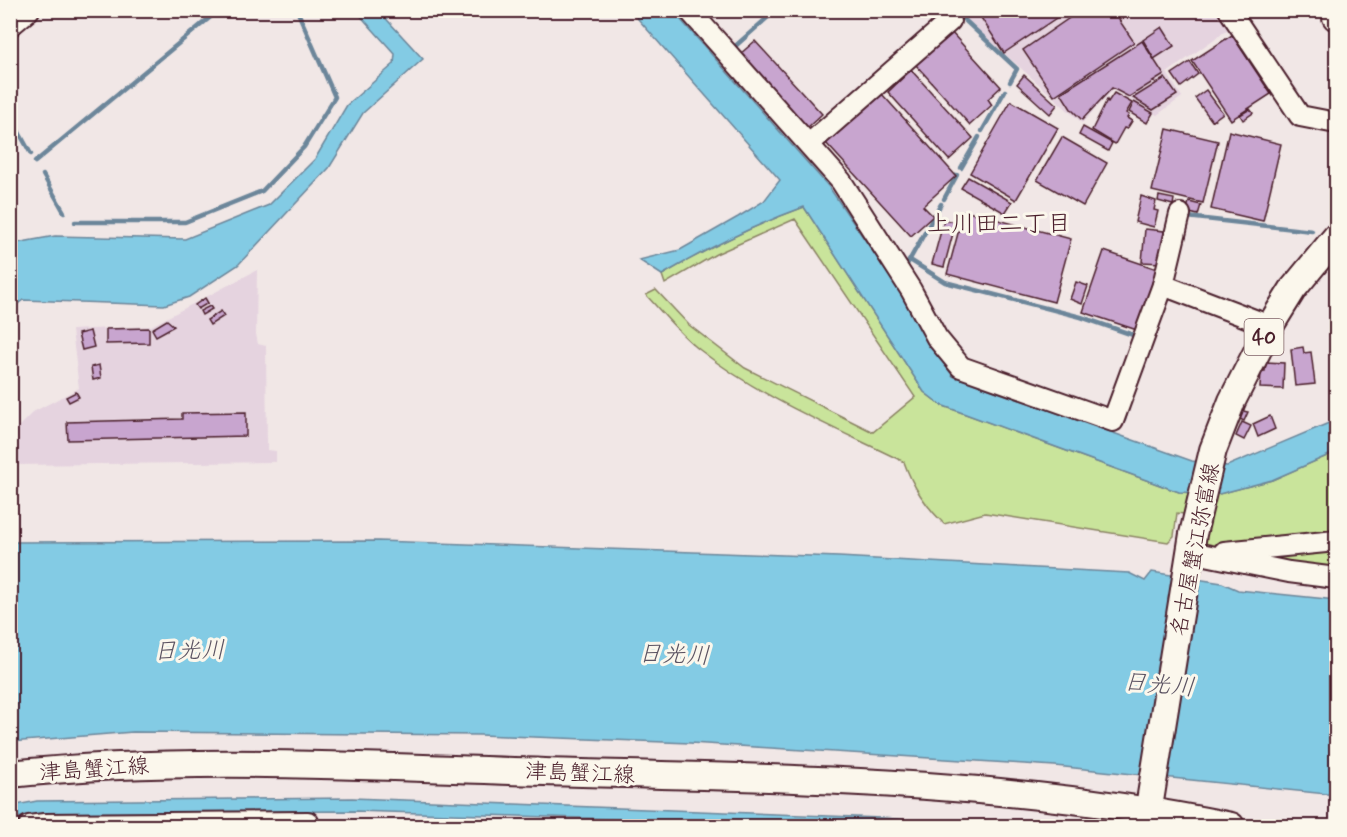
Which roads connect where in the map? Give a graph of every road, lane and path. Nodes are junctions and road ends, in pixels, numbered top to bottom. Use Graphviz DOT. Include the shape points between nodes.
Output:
graph roads {
  1 [pos="29,10"];
  2 [pos="689,10"];
  3 [pos="940,10"];
  4 [pos="1229,10"];
  5 [pos="1336,10"];
  6 [pos="1336,17"];
  7 [pos="10,26"];
  8 [pos="1336,123"];
  9 [pos="808,144"];
  10 [pos="1180,214"];
  11 [pos="1336,237"];
  12 [pos="1163,285"];
  13 [pos="1270,326"];
  14 [pos="1336,540"];
  15 [pos="1191,552"];
  16 [pos="1336,578"];
  17 [pos="10,774"];
  18 [pos="1149,808"];
  19 [pos="308,821"];
  20 [pos="227,824"];
  21 [pos="68,825"];
  22 [pos="146,825"];
  23 [pos="29,826"];
  24 [pos="1231,826"];
  1 -- 7 [label="street"];
  2 -- 9 [label="street"];
  3 -- 9 [label="street" via="950,21"];
  4 -- 8 [label="street" via="1300,116"];
  5 -- 6 [label="main road"];
  9 -- 12 [label="street" via="841,181 937,338 961,367 973,373 1113,421"];
  10 -- 12 [label="street"];
  11 -- 13 [label="main road, 名古屋蟹江弥富線 / 40" via="1293,289"];
  12 -- 13 [label="street"];
  13 -- 15 [label="main road, 名古屋蟹江弥富線 / 40" via="1232,401 1213,450"];
  14 -- 15 [label="street" via="1238,552"];
  15 -- 16 [label="street"];
  15 -- 18 [label="main road, 名古屋蟹江弥富線 / 40"];
  17 -- 18 [label="main road, 津島蟹江線" via="142,764 621,774 939,786"];
  18 -- 24 [label="main road"];
  19 -- 20 [label="street"];
  20 -- 22 [label="street"];
  21 -- 22 [label="street"];
  21 -- 23 [label="street"];
}
